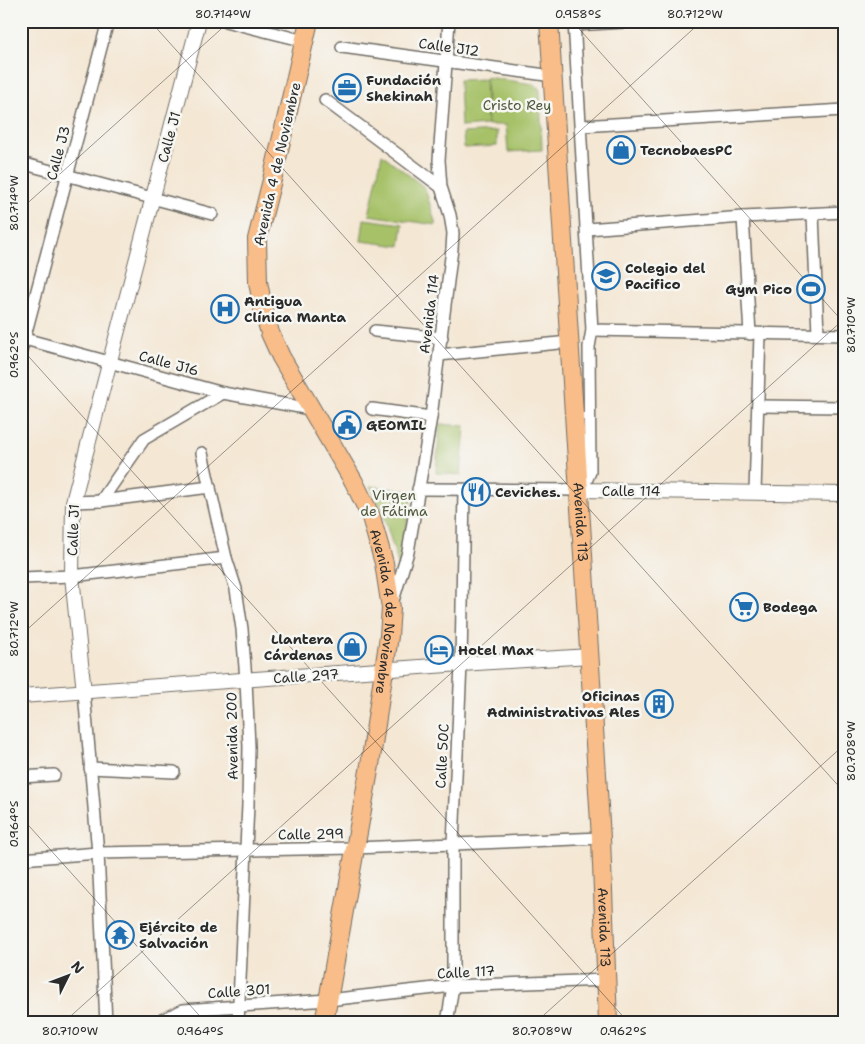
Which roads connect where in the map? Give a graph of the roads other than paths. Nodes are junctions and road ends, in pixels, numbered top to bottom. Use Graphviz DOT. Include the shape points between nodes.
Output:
graph roads {
  1 [pos="108,21"];
  2 [pos="199,21"];
  3 [pos="225,21"];
  4 [pos="309,21"];
  5 [pos="449,21"];
  6 [pos="549,21"];
  7 [pos="641,21"];
  8 [pos="574,23"];
  9 [pos="304,41"];
  10 [pos="342,47"];
  11 [pos="445,62"];
  12 [pos="553,76"];
  13 [pos="325,100"];
  14 [pos="844,110"];
  15 [pos="581,126"];
  16 [pos="21,163"];
  17 [pos="68,174"];
  18 [pos="442,187"];
  19 [pos="152,198"];
  20 [pos="844,212"];
  21 [pos="212,214"];
  22 [pos="813,214"];
  23 [pos="742,217"];
  24 [pos="587,229"];
  25 [pos="592,330"];
  26 [pos="375,331"];
  27 [pos="755,334"];
  28 [pos="818,334"];
  29 [pos="844,335"];
  30 [pos="442,338"];
  31 [pos="569,342"];
  32 [pos="22,343"];
  33 [pos="439,355"];
  34 [pos="109,363"];
  35 [pos="223,393"];
  36 [pos="758,406"];
  37 [pos="844,407"];
  38 [pos="310,409"];
  39 [pos="372,409"];
  40 [pos="431,417"];
  41 [pos="202,453"];
  42 [pos="210,487"];
  43 [pos="418,489"];
  44 [pos="464,490"];
  45 [pos="580,490"];
  46 [pos="755,492"];
  47 [pos="844,494"];
  48 [pos="101,501"];
  49 [pos="73,502"];
  50 [pos="226,558"];
  51 [pos="72,576"];
  52 [pos="22,578"];
  53 [pos="391,608"];
  54 [pos="590,656"];
  55 [pos="462,664"];
  56 [pos="384,670"];
  57 [pos="246,680"];
  58 [pos="84,692"];
  59 [pos="21,696"];
  60 [pos="90,768"];
  61 [pos="174,772"];
  62 [pos="54,775"];
  63 [pos="21,777"];
  64 [pos="601,838"];
  65 [pos="453,844"];
  66 [pos="355,848"];
  67 [pos="246,850"];
  68 [pos="98,853"];
  69 [pos="21,859"];
  70 [pos="606,980"];
  71 [pos="453,986"];
  72 [pos="328,1000"];
  73 [pos="239,1005"];
  74 [pos="106,1023"];
  75 [pos="155,1023"];
  76 [pos="238,1023"];
  77 [pos="324,1023"];
  78 [pos="447,1023"];
  79 [pos="608,1023"];
  1 -- 17 [label="street, Calle J3"];
  2 -- 19 [label="street, Calle J1"];
  3 -- 9 [label="street"];
  4 -- 9 [label="main road, Avenida 4 de Noviembre"];
  5 -- 11 [label="street, Avenida 114"];
  6 -- 12 [label="main road, Avenida 113"];
  7 -- 8 [label="street"];
  8 -- 15 [label="street"];
  9 -- 38 [label="main road, Avenida 4 de Noviembre" via="257,239 256,259 270,333"];
  10 -- 11 [label="street, Calle J12"];
  11 -- 12 [label="street, Calle J12"];
  11 -- 18 [label="street, Avenida 114" via="439,160"];
  12 -- 31 [label="main road, Avenida 113"];
  13 -- 18 [label="street"];
  14 -- 15 [label="street"];
  15 -- 24 [label="street"];
  16 -- 17 [label="street"];
  17 -- 19 [label="street"];
  17 -- 32 [label="street, Calle J3"];
  18 -- 30 [label="street, Avenida 114" via="453,233"];
  19 -- 21 [label="street"];
  19 -- 34 [label="street, Calle J1"];
  20 -- 22 [label="street"];
  22 -- 23 [label="street"];
  22 -- 28 [label="street"];
  23 -- 24 [label="street"];
  23 -- 27 [label="street"];
  24 -- 25 [label="street"];
  25 -- 27 [label="street"];
  25 -- 45 [label="street" via="589,347 590,472"];
  26 -- 30 [label="street"];
  27 -- 28 [label="street"];
  27 -- 36 [label="street"];
  28 -- 29 [label="street"];
  30 -- 33 [label="street, Avenida 114"];
  31 -- 33 [label="street"];
  31 -- 45 [label="main road, Avenida 113"];
  32 -- 34 [label="street, Calle J16"];
  33 -- 40 [label="street, Avenida 114"];
  34 -- 35 [label="street, Calle J16"];
  34 -- 49 [label="street, Calle J1"];
  35 -- 38 [label="street, Calle J16"];
  35 -- 48 [label="street" via="144,439"];
  36 -- 37 [label="street"];
  36 -- 46 [label="street"];
  38 -- 53 [label="main road, Avenida 4 de Noviembre" via="371,517 384,563"];
  39 -- 40 [label="street"];
  40 -- 43 [label="street, Avenida 114"];
  41 -- 42 [label="street, Avenida 200"];
  42 -- 48 [label="street"];
  42 -- 50 [label="street, Avenida 200"];
  43 -- 44 [label="street, Calle 114"];
  43 -- 53 [label="street, Avenida 114" via="408,552"];
  44 -- 45 [label="street, Calle 114"];
  44 -- 55 [label="street, Calle 50C"];
  45 -- 46 [label="street, Calle 114"];
  45 -- 54 [label="main road, Avenida 113"];
  46 -- 47 [label="street, Calle 114"];
  48 -- 49 [label="street"];
  49 -- 51 [label="street, Calle J1"];
  50 -- 51 [label="street"];
  50 -- 57 [label="street, Avenida 200" via="236,589"];
  51 -- 52 [label="street"];
  51 -- 58 [label="street, Calle J1"];
  53 -- 56 [label="main road, Avenida 4 de Noviembre"];
  54 -- 55 [label="street, Calle 297"];
  54 -- 64 [label="main road, Avenida 113"];
  55 -- 56 [label="street, Calle 297"];
  55 -- 65 [label="street, Calle 50C"];
  56 -- 57 [label="street, Calle 297"];
  56 -- 66 [label="main road, Avenida 4 de Noviembre"];
  57 -- 58 [label="street, Calle 297"];
  57 -- 67 [label="street, Avenida 200" via="249,747"];
  58 -- 59 [label="street, Calle 297"];
  58 -- 60 [label="street, Calle J1"];
  60 -- 61 [label="street"];
  60 -- 68 [label="street, Calle J1"];
  62 -- 63 [label="street"];
  64 -- 65 [label="street, Calle 299"];
  64 -- 70 [label="main road, Avenida 113"];
  65 -- 66 [label="street, Calle 299"];
  65 -- 71 [label="street, Calle 50C"];
  66 -- 67 [label="street, Calle 299"];
  66 -- 72 [label="main road, Avenida 4 de Noviembre"];
  67 -- 68 [label="street, Calle 299"];
  67 -- 73 [label="street, Avenida 200"];
  68 -- 69 [label="street, Calle 299"];
  68 -- 74 [label="street, Calle J1"];
  70 -- 71 [label="street, Calle 117"];
  70 -- 79 [label="main road, Avenida 113"];
  71 -- 72 [label="street, Calle 117"];
  71 -- 78 [label="street, Calle 50C"];
  72 -- 73 [label="street, Calle 301"];
  72 -- 77 [label="main road, Avenida 4 de Noviembre"];
  73 -- 75 [label="street, Calle 301" via="183,1010"];
  73 -- 76 [label="street, Avenida 200"];
}
